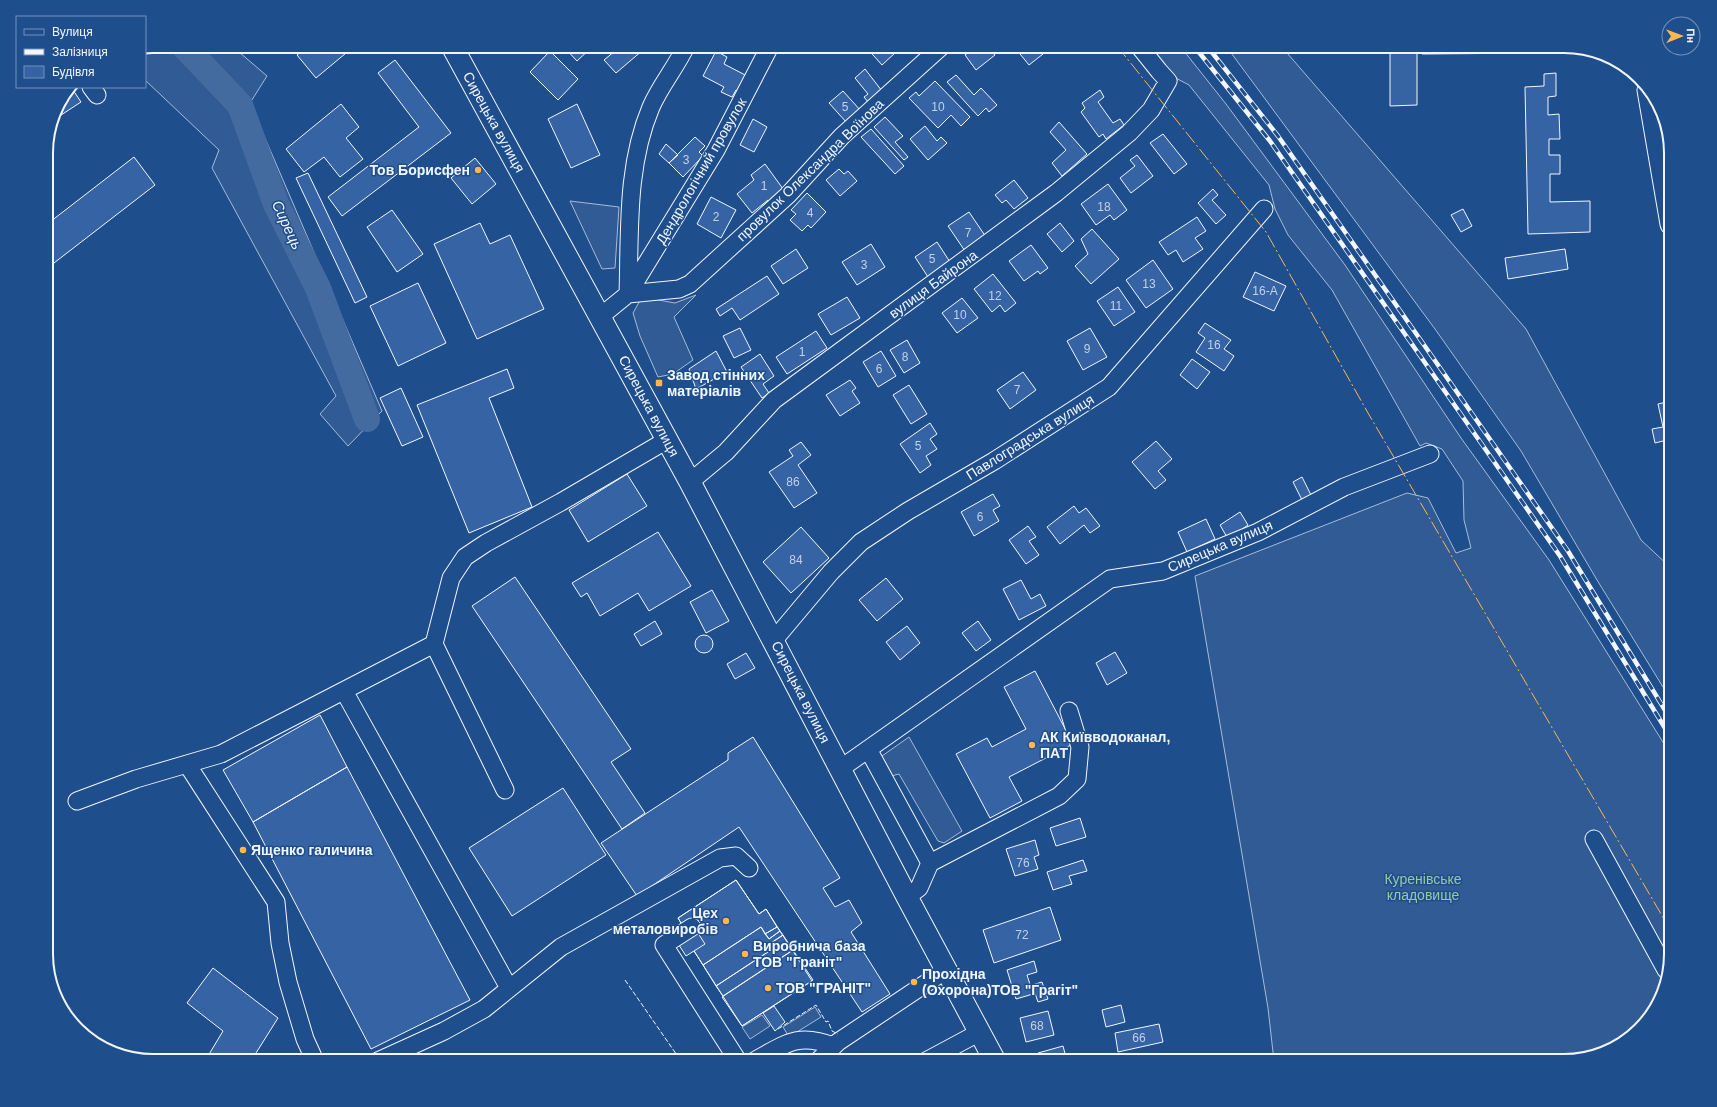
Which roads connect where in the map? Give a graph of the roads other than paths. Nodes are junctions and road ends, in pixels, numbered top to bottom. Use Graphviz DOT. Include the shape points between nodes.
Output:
graph roads {
  1 [pos="456,53"];
  2 [pos="682,53"];
  3 [pos="766,53"];
  4 [pos="934,53"];
  5 [pos="1144,53"];
  6 [pos="1653,108"];
  7 [pos="1664,179"];
  8 [pos="1264,209"];
  9 [pos="628,294"];
  10 [pos="601,316"];
  11 [pos="667,440"];
  12 [pos="1430,454"];
  13 [pos="690,482"];
  14 [pos="774,640"];
  15 [pos="434,644"];
  16 [pos="344,691"];
  17 [pos="1069,711"];
  18 [pos="868,749"];
  19 [pos="187,764"];
  20 [pos="840,769"];
  21 [pos="505,790"];
  22 [pos="77,801"];
  23 [pos="1594,839"];
  24 [pos="930,863"];
  25 [pos="749,868"];
  26 [pos="907,897"];
  27 [pos="692,928"];
  28 [pos="1663,965"];
  29 [pos="946,970"];
  30 [pos="509,988"];
  31 [pos="980,1032"];
  32 [pos="833,1046"];
  33 [pos="312,1054"];
  34 [pos="393,1054"];
  35 [pos="733,1054"];
  36 [pos="767,1054"];
  37 [pos="825,1054"];
  38 [pos="939,1054"];
  39 [pos="991,1054"];
  1 -- 10 [label="main road, Сирецька вулиця"];
  2 -- 9 [label="street" via="651,106 639,139 632,174"];
  3 -- 9 [label="street, Дендрологічний провулок" via="716,150"];
  4 -- 9 [label="street, провулок Олександра Воїнова" via="842,136 788,195 690,284 679,289"];
  5 -- 13 [label="street, вулиця Байрона" via="1168,80 1151,110 1129,133 1056,193 774,400 726,452"];
  6 -- 7 [label="main road"];
  8 -- 14 [label="street, Павлоградська вулиця" via="1109,387 861,542 830,572"];
  9 -- 10 [label="street"];
  10 -- 11 [label="main road, Сирецька вулиця"];
  11 -- 13 [label="main road, Сирецька вулиця"];
  11 -- 15 [label="street" via="465,557 451,578"];
  12 -- 18 [label="street, Сирецька вулиця" via="1344,487 1258,532 1163,571 1110,579"];
  13 -- 14 [label="main road, Сирецька вулиця"];
  14 -- 20 [label="main road, Сирецька вулиця"];
  15 -- 16 [label="street"];
  15 -- 21 [label="street"];
  16 -- 19 [label="street" via="221,754"];
  16 -- 30 [label="street"];
  17 -- 24 [label="street" via="1080,747 1077,779 1059,796"];
  18 -- 20 [label="street, Сирецька вулиця"];
  18 -- 24 [label="street"];
  19 -- 22 [label="street" via="136,779"];
  19 -- 33 [label="street" via="276,902 280,943 288,982"];
  20 -- 26 [label="main road, Сирецька вулиця"];
  23 -- 28 [label="street"];
  24 -- 26 [label="street" via="919,888"];
  25 -- 30 [label="street" via="736,856 720,858 561,947"];
  26 -- 29 [label="main road, Сирецька вулиця"];
  27 -- 35 [label="street" via="664,946"];
  29 -- 31 [label="main road, Сирецька вулиця"];
  29 -- 32 [label="street"];
  30 -- 34 [label="street" via="484,1009"];
  31 -- 38 [label="street"];
  31 -- 39 [label="main road, Сирецька вулиця"];
  32 -- 36 [label="street" via="805,1039 791,1041"];
  32 -- 37 [label="street"];
}
